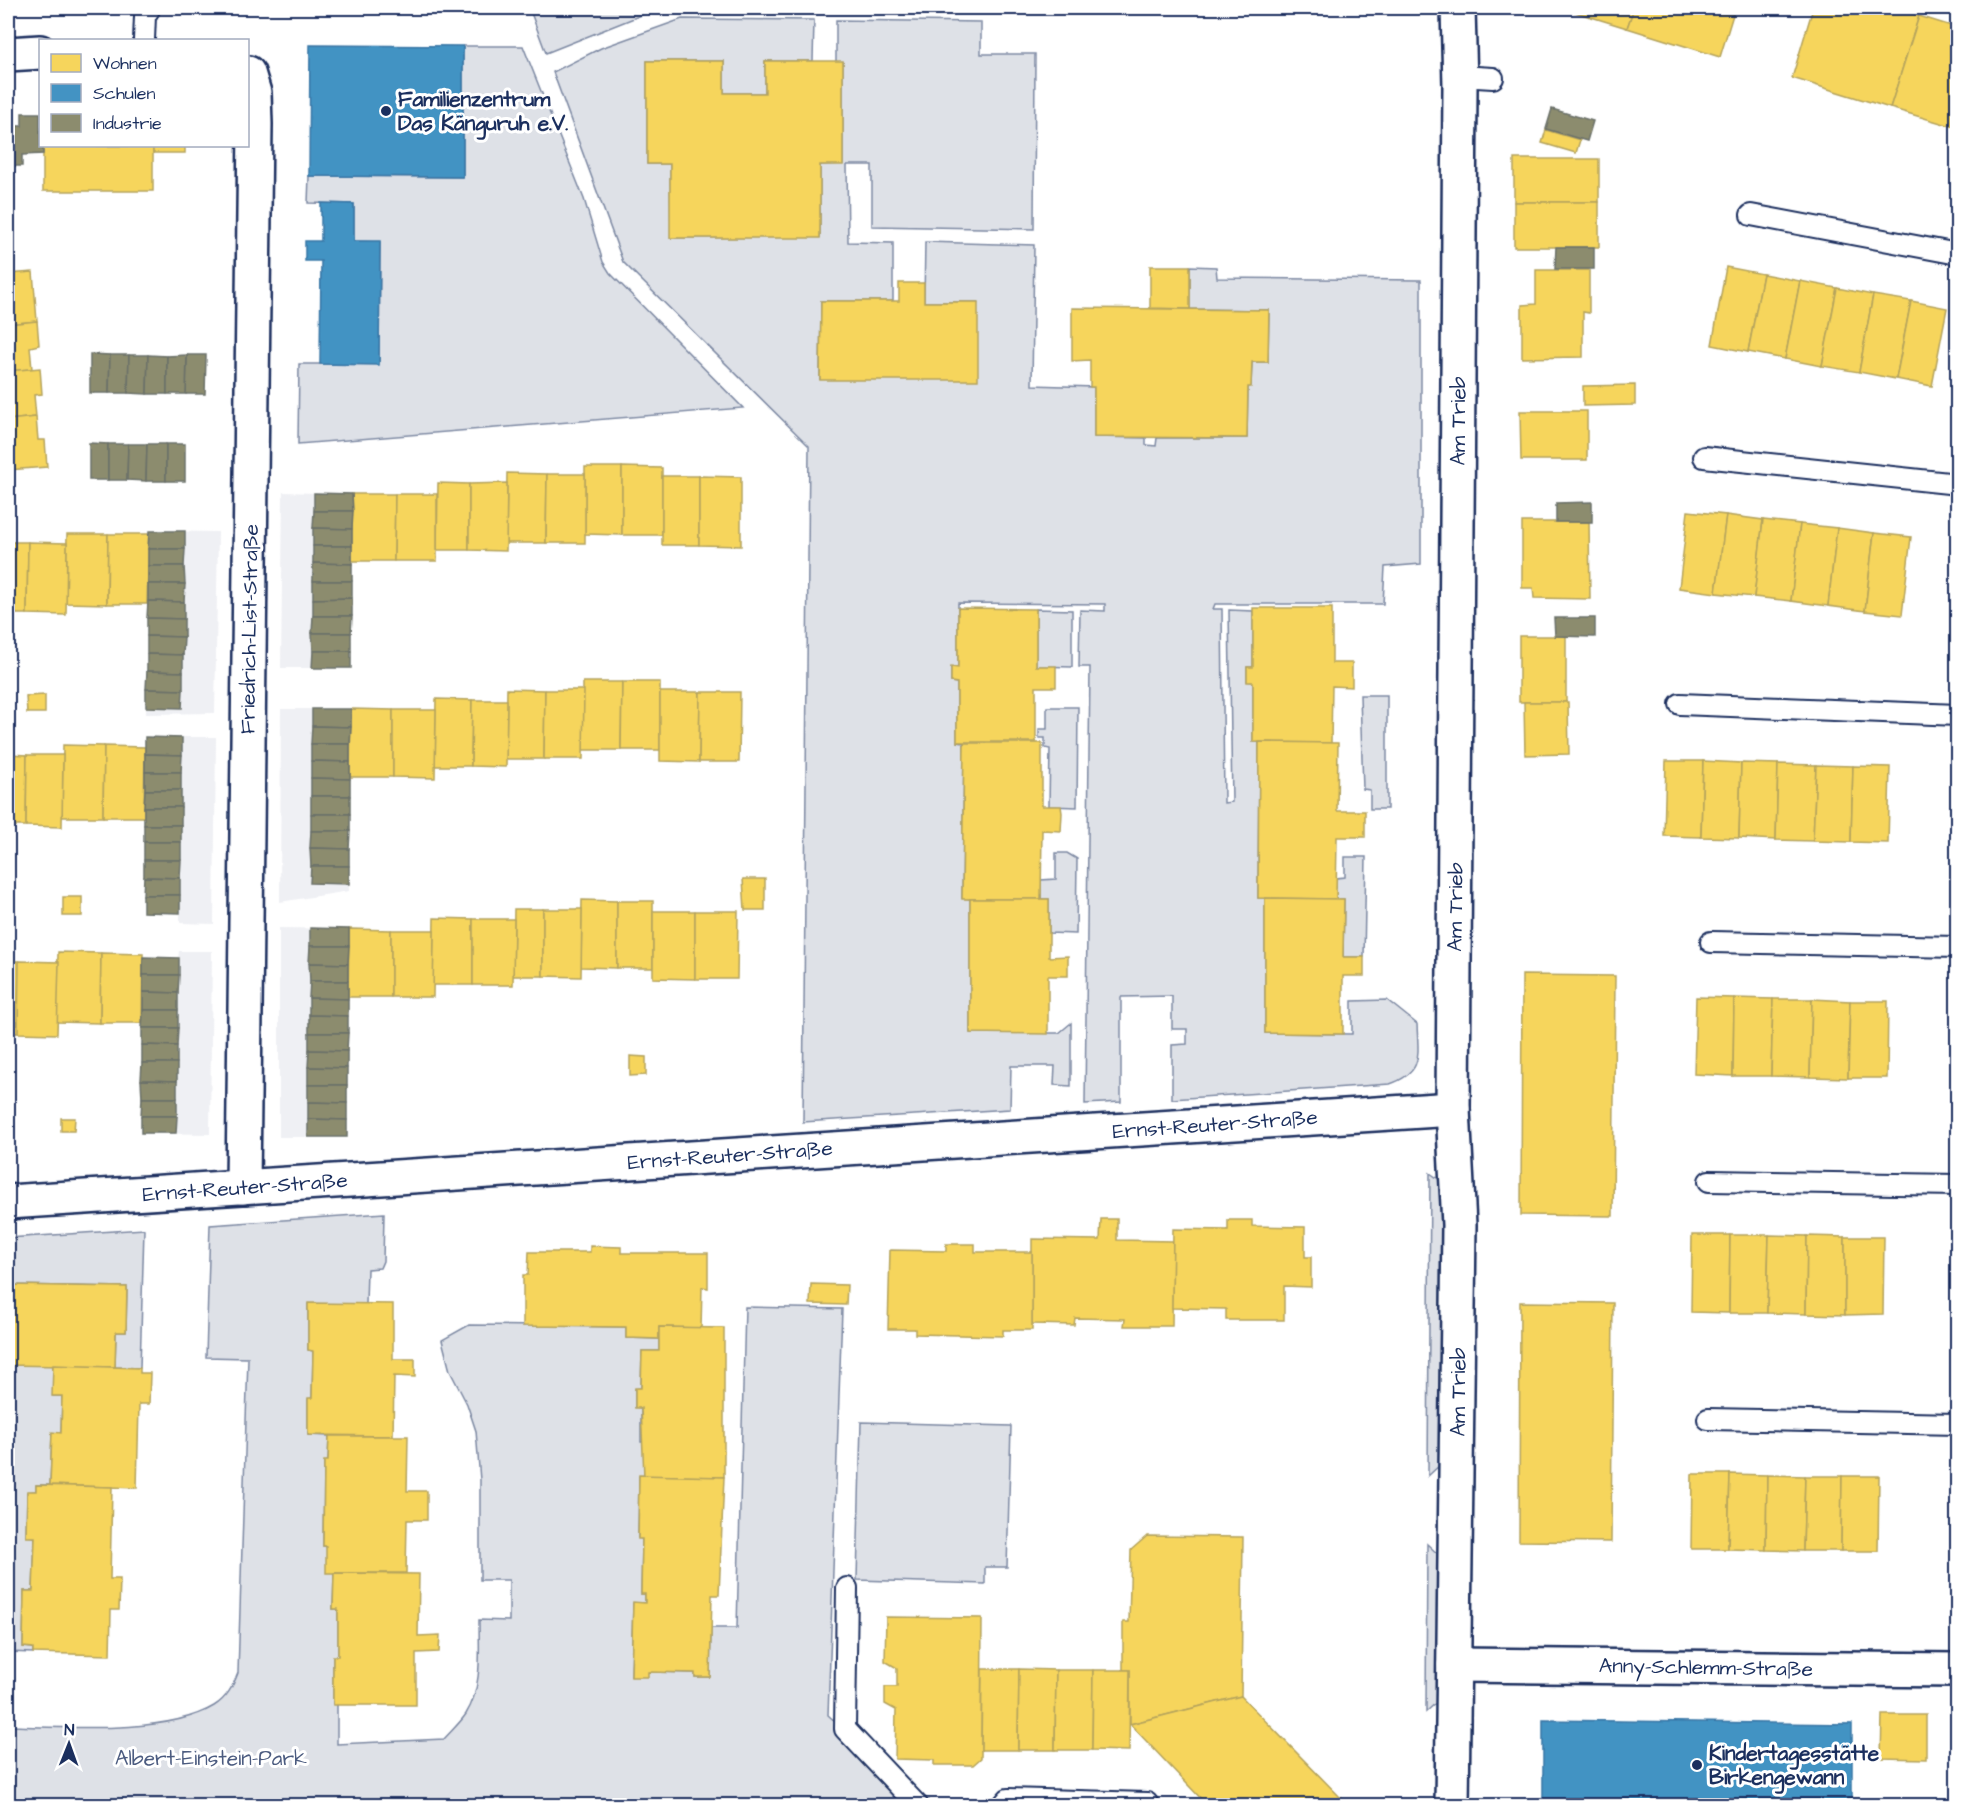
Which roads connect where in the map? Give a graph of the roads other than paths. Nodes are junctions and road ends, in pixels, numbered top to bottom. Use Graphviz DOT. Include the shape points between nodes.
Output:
graph roads {
  1 [pos="150,8"];
  2 [pos="1458,8"];
  3 [pos="144,39"];
  4 [pos="39,52"];
  5 [pos="8,54"];
  6 [pos="249,76"];
  7 [pos="1460,76"];
  8 [pos="1493,78"];
  9 [pos="1751,216"];
  10 [pos="1958,254"];
  11 [pos="1704,457"];
  12 [pos="1958,484"];
  13 [pos="1680,704"];
  14 [pos="1958,715"];
  15 [pos="1712,942"];
  16 [pos="1958,947"];
  17 [pos="1453,1109"];
  18 [pos="1709,1181"];
  19 [pos="1958,1185"];
  20 [pos="243,1187"];
  21 [pos="8,1202"];
  22 [pos="1708,1419"];
  23 [pos="1958,1424"];
  24 [pos="847,1588"];
  25 [pos="1454,1665"];
  26 [pos="1958,1670"];
  27 [pos="918,1806"];
  28 [pos="1002,1806"];
  29 [pos="1149,1806"];
  30 [pos="1452,1806"];
  1 -- 3 [label="lane" via="145,16"];
  2 -- 7 [label="street, Am Trieb"];
  4 -- 5 [label="street"];
  6 -- 20 [label="street, Friedrich-List-Straße" via="255,124"];
  7 -- 8 [label="lane"];
  7 -- 17 [label="street, Am Trieb"];
  9 -- 10 [label="lane"];
  11 -- 12 [label="lane"];
  13 -- 14 [label="lane"];
  15 -- 16 [label="lane"];
  17 -- 20 [label="street, Ernst-Reuter-Straße"];
  17 -- 25 [label="street, Am Trieb" via="1459,1225"];
  18 -- 19 [label="lane"];
  20 -- 21 [label="street, Ernst-Reuter-Straße"];
  22 -- 23 [label="lane"];
  24 -- 27 [label="lane" via="844,1729"];
  25 -- 26 [label="street, Anny-Schlemm-Straße"];
  25 -- 30 [label="street, Am Trieb"];
  28 -- 29 [label="lane" via="1008,1799"];
}
